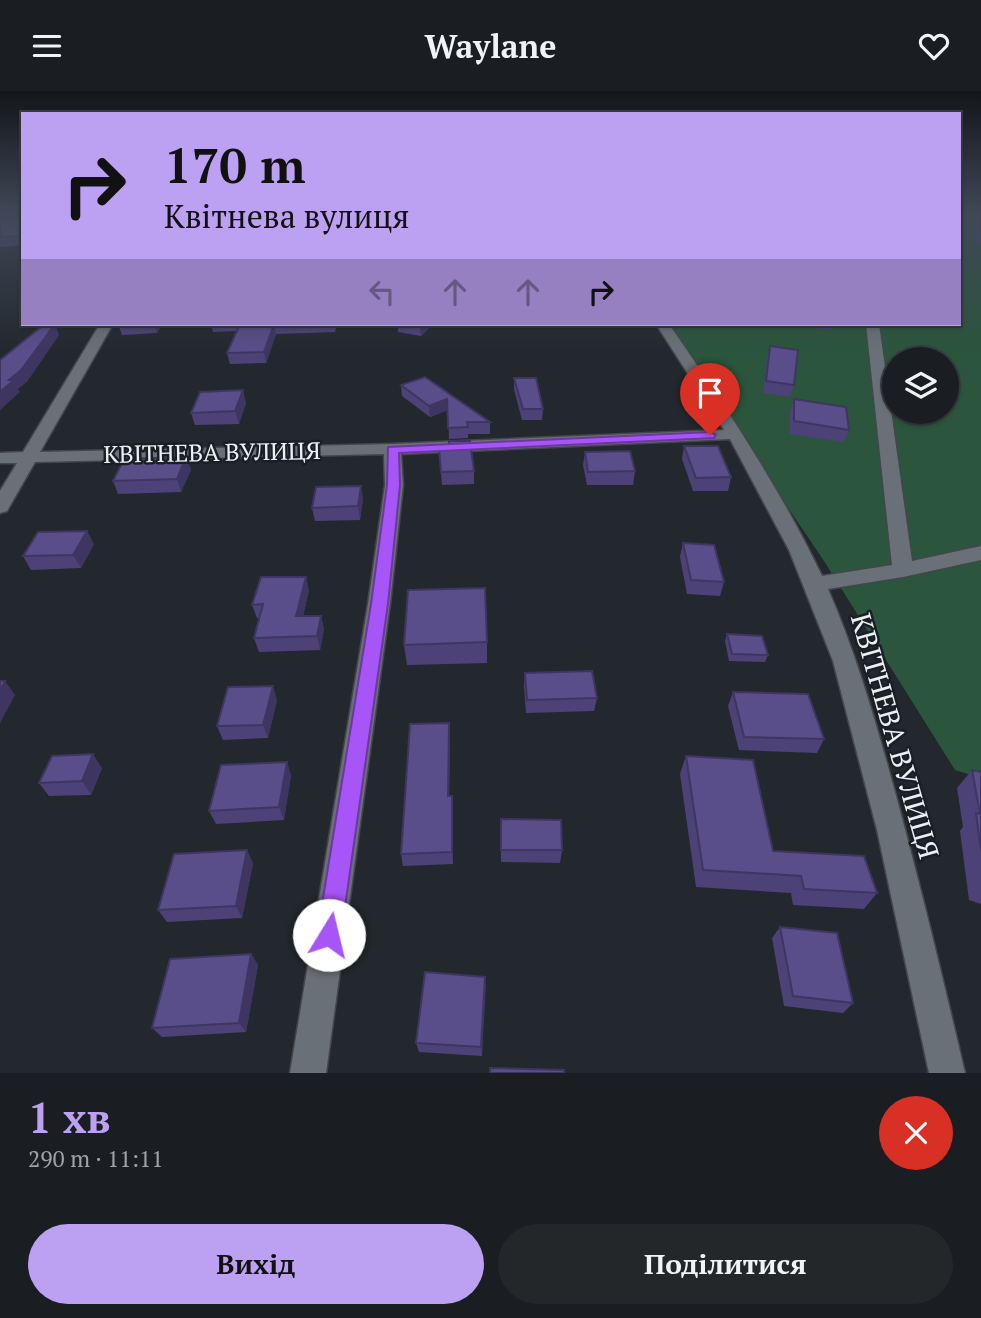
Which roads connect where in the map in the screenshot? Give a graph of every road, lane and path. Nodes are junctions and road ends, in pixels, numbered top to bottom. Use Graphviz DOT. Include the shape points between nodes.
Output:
graph roads {
  1 [pos="105,326"];
  2 [pos="664,326"];
  3 [pos="873,326"];
  4 [pos="736,434"];
  5 [pos="392,449"];
  6 [pos="31,456"];
  7 [pos="0,459"];
  8 [pos="0,507"];
  9 [pos="981,553"];
  10 [pos="904,570"];
  11 [pos="816,584"];
  12 [pos="308,1073"];
  13 [pos="947,1073"];
  1 -- 6 [label="street"];
  2 -- 4 [label="street, КВІТНЕВА ВУЛИЦЯ"];
  3 -- 10 [label="street"];
  4 -- 5 [label="street, КВІТНЕВА ВУЛИЦЯ"];
  4 -- 11 [label="street, КВІТНЕВА ВУЛИЦЯ"];
  5 -- 6 [label="street, КВІТНЕВА ВУЛИЦЯ"];
  5 -- 12 [label="street" via="394,485 379,604"];
  6 -- 7 [label="street, КВІТНЕВА ВУЛИЦЯ"];
  6 -- 8 [label="street"];
  9 -- 10 [label="street"];
  10 -- 11 [label="street"];
  11 -- 13 [label="street, КВІТНЕВА ВУЛИЦЯ" via="859,704"];
}
